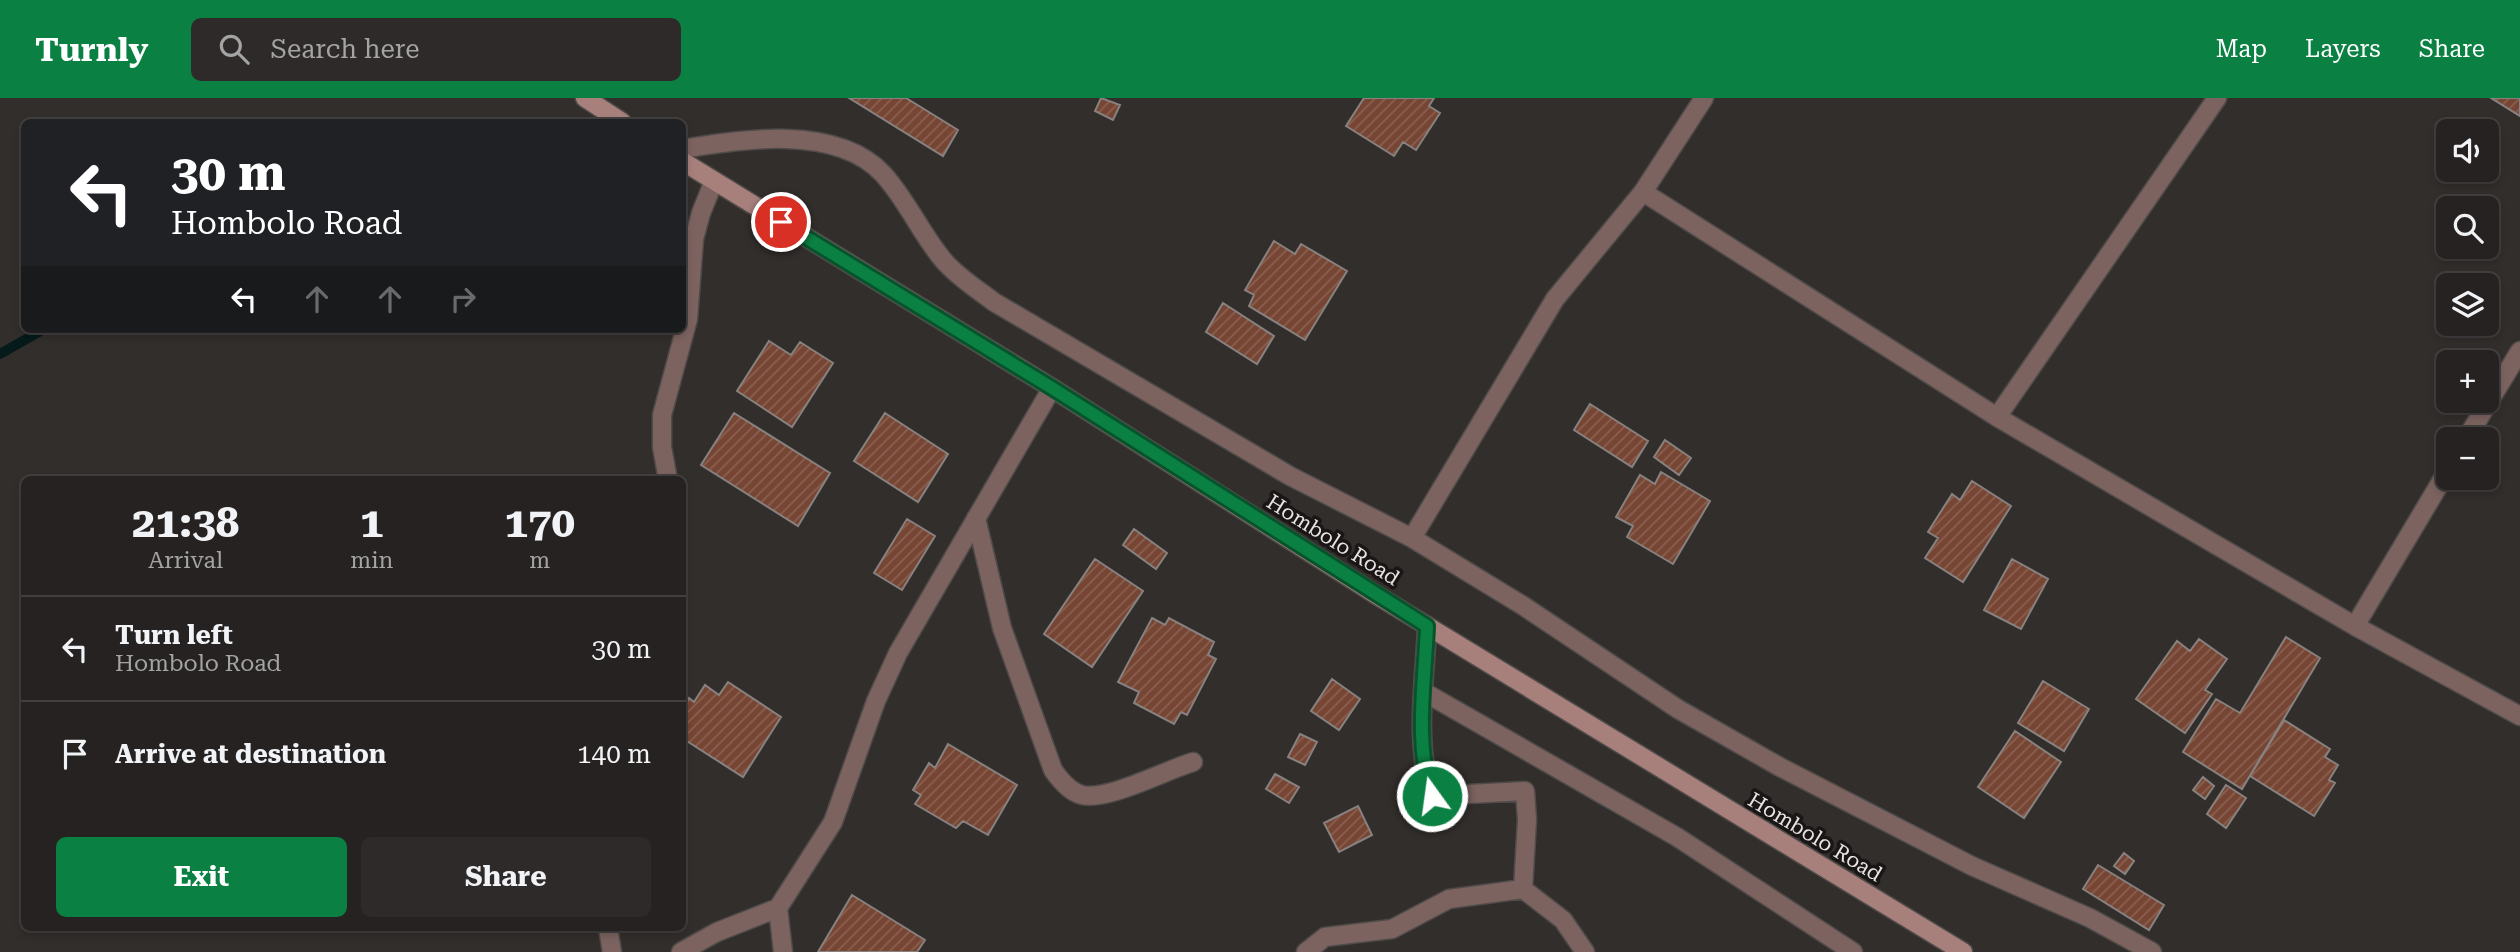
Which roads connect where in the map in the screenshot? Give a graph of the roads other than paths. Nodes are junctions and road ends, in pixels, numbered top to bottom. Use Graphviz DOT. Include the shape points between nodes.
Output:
graph roads {
  1 [pos="585,98"];
  2 [pos="1704,98"];
  3 [pos="2217,98"];
  4 [pos="617,119"];
  5 [pos="686,148"];
  6 [pos="686,163"];
  7 [pos="715,181"];
  8 [pos="1643,192"];
  9 [pos="686,326"];
  10 [pos="684,333"];
  11 [pos="2520,351"];
  12 [pos="1052,388"];
  13 [pos="1997,417"];
  14 [pos="2473,427"];
  15 [pos="667,476"];
  16 [pos="2436,490"];
  17 [pos="976,518"];
  18 [pos="1412,538"];
  19 [pos="1427,626"];
  20 [pos="2356,626"];
  21 [pos="1424,692"];
  22 [pos="2520,716"];
  23 [pos="1193,762"];
  24 [pos="1523,889"];
  25 [pos="778,908"];
  26 [pos="608,931"];
  27 [pos="612,952"];
  28 [pos="681,952"];
  29 [pos="783,952"];
  30 [pos="1306,952"];
  31 [pos="1585,952"];
  32 [pos="1853,952"];
  33 [pos="1963,952"];
  34 [pos="2152,952"];
  1 -- 4 [label="street"];
  2 -- 8 [label="street"];
  3 -- 13 [label="street"];
  5 -- 18 [label="street" via="739,139 802,140 863,159 881,172 944,261 994,302 1290,476"];
  6 -- 7 [label="street, Hombolo Road"];
  7 -- 9 [label="street" via="694,239"];
  7 -- 12 [label="street, Hombolo Road"];
  8 -- 13 [label="street"];
  8 -- 18 [label="street" via="1555,299"];
  10 -- 15 [label="street" via="662,415"];
  11 -- 14 [label="street"];
  12 -- 17 [label="street"];
  12 -- 19 [label="street, Hombolo Road"];
  13 -- 20 [label="street"];
  16 -- 20 [label="street"];
  17 -- 23 [label="street" via="1002,628 1062,782 1081,795 1101,795"];
  17 -- 25 [label="street" via="898,653 833,822"];
  18 -- 34 [label="street" via="1678,709 1780,767"];
  19 -- 21 [label="street"];
  19 -- 33 [label="street, Hombolo Road"];
  20 -- 22 [label="street"];
  21 -- 24 [label="street" via="1422,752 1432,796 1525,792"];
  21 -- 32 [label="street" via="1678,837"];
  24 -- 30 [label="street" via="1449,899 1392,929 1325,937"];
  24 -- 31 [label="street" via="1563,920"];
  25 -- 28 [label="street"];
  25 -- 29 [label="street"];
  26 -- 27 [label="street"];
}
